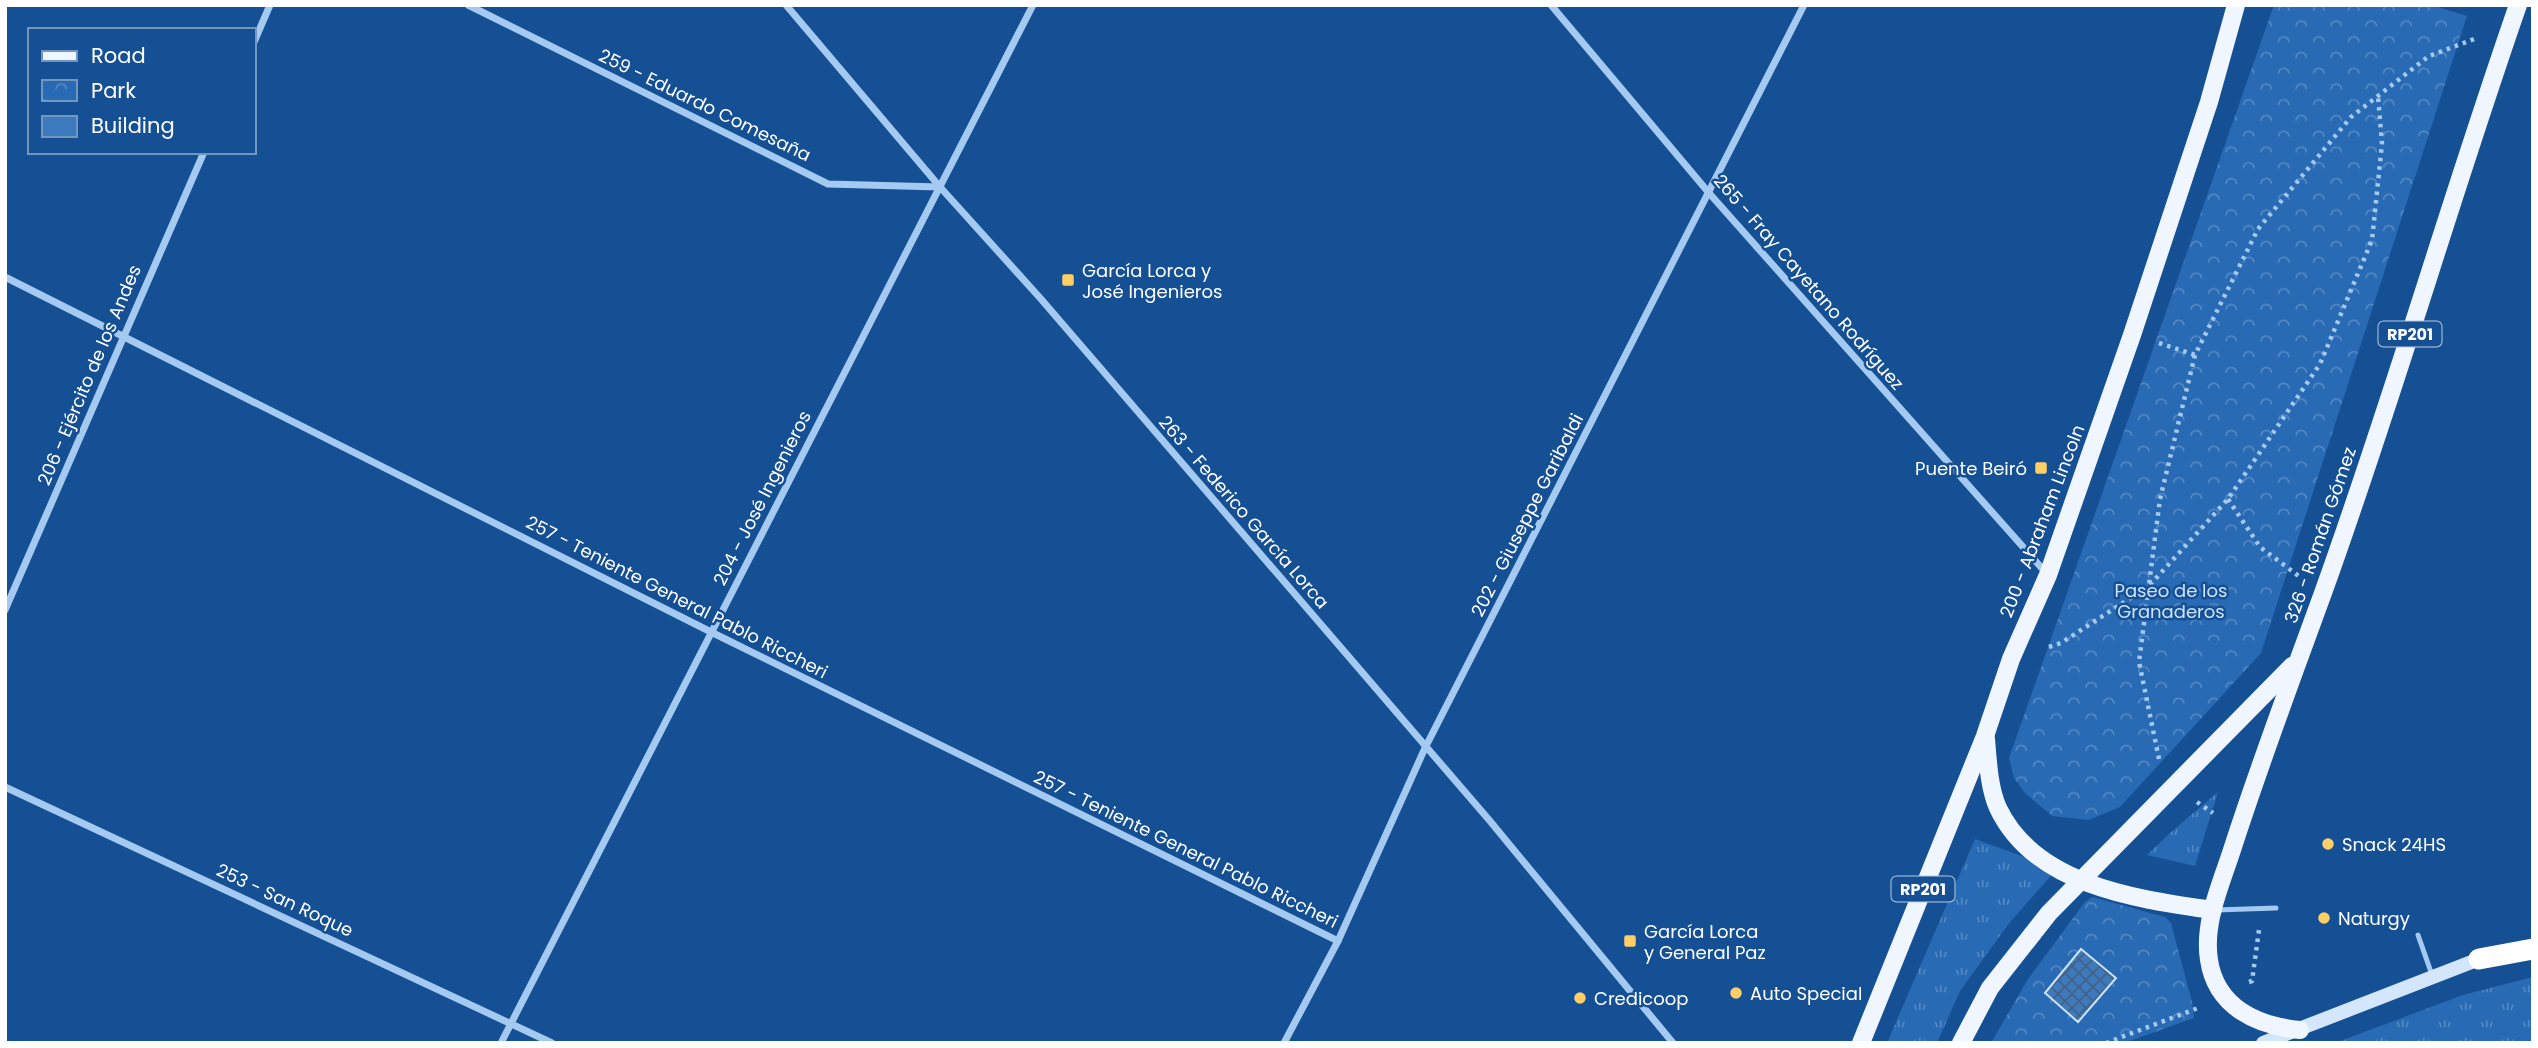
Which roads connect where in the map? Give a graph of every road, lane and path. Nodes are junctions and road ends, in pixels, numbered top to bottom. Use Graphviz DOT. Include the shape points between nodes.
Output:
graph roads {
  1 [pos="270,5"];
  2 [pos="468,5"];
  3 [pos="786,5"];
  4 [pos="1033,5"];
  5 [pos="1551,5"];
  6 [pos="1804,5"];
  7 [pos="2236,5"];
  8 [pos="2518,5"];
  9 [pos="2511,26"];
  10 [pos="256,37"];
  11 [pos="2378,96"];
  12 [pos="203,154"];
  13 [pos="940,187"];
  14 [pos="1709,193"];
  15 [pos="5,278"];
  16 [pos="2132,335"];
  17 [pos="122,337"];
  18 [pos="2195,355"];
  19 [pos="2228,499"];
  20 [pos="2048,576"];
  21 [pos="2149,586"];
  22 [pos="2323,594"];
  23 [pos="5,611"];
  24 [pos="711,632"];
  25 [pos="2011,659"];
  26 [pos="2297,662"];
  27 [pos="1985,736"];
  28 [pos="1425,748"];
  29 [pos="2176,786"];
  30 [pos="5,787"];
  31 [pos="2241,821"];
  32 [pos="2080,880"];
  33 [pos="2276,908"];
  34 [pos="2213,910"];
  35 [pos="2418,935"];
  36 [pos="2533,939"];
  37 [pos="1338,941"];
  38 [pos="2533,949"];
  39 [pos="2480,959"];
  40 [pos="2432,976"];
  41 [pos="511,1022"];
  42 [pos="2300,1030"];
  43 [pos="501,1043"];
  44 [pos="552,1043"];
  45 [pos="1284,1043"];
  46 [pos="1673,1043"];
  47 [pos="1861,1043"];
  48 [pos="1961,1043"];
  49 [pos="2263,1043"];
  1 -- 10 [label="street"];
  2 -- 13 [label="street, 259 - Eduardo Comesaña" via="828,184"];
  3 -- 13 [label="street, 263 - Federico García Lorca"];
  4 -- 13 [label="street, 204 - José Ingenieros"];
  5 -- 14 [label="street, 265 - Fray Cayetano Rodríguez"];
  6 -- 14 [label="street, 202 - Giuseppe Garibaldi"];
  7 -- 16 [label="main road, 200 - Abraham Lincoln / RP201"];
  8 -- 9 [label="main road, 326 - Román Gómez / RP201"];
  9 -- 11 [label="path" via="2429,56"];
  9 -- 22 [label="main road, 326 - Román Gómez / RP201"];
  11 -- 18 [label="path" via="2351,117 2258,229"];
  11 -- 19 [label="path" via="2382,144 2372,240 2320,363"];
  12 -- 17 [label="street, 206 - Ejército de los Andes"];
  13 -- 24 [label="street, 204 - José Ingenieros"];
  13 -- 28 [label="street, 263 - Federico García Lorca"];
  14 -- 20 [label="street, 265 - Fray Cayetano Rodríguez"];
  14 -- 28 [label="street, 202 - Giuseppe Garibaldi"];
  15 -- 17 [label="street, 257 - Teniente General Pablo Riccheri"];
  16 -- 18 [label="path"];
  16 -- 20 [label="main road, 200 - Abraham Lincoln / RP201"];
  17 -- 23 [label="street, 206 - Ejército de los Andes"];
  17 -- 24 [label="street, 257 - Teniente General Pablo Riccheri"];
  18 -- 21 [label="path" via="2160,499"];
  19 -- 21 [label="path"];
  19 -- 22 [label="path" via="2260,547"];
  20 -- 25 [label="main road, 200 - Abraham Lincoln / RP201"];
  21 -- 25 [label="path" via="2061,643"];
  21 -- 29 [label="path" via="2139,662 2159,761"];
  22 -- 26 [label="main road, 326 - Román Gómez / RP201"];
  24 -- 37 [label="street, 257 - Teniente General Pablo Riccheri"];
  24 -- 41 [label="street, 204 - José Ingenieros"];
  25 -- 27 [label="main road, 200 - Abraham Lincoln / RP201"];
  26 -- 29 [label="main road"];
  26 -- 31 [label="main road, 326 - Román Gómez / RP201"];
  27 -- 32 [label="main road" via="1997,807 2015,836"];
  27 -- 47 [label="main road, 200 - Abraham Lincoln / RP201"];
  28 -- 37 [label="street, 202 - Giuseppe Garibaldi"];
  28 -- 46 [label="street, 263 - Federico García Lorca"];
  29 -- 31 [label="path" via="2210,812"];
  29 -- 32 [label="main road"];
  30 -- 41 [label="street, 253 - San Roque"];
  31 -- 34 [label="main road, 326 - Román Gómez / RP201"];
  32 -- 34 [label="main road" via="2149,900"];
  32 -- 48 [label="main road" via="2007,964"];
  33 -- 34 [label="lane"];
  34 -- 42 [label="main road, 326 - Román Gómez / RP201" via="2208,958 2224,995 2247,1017"];
  35 -- 40 [label="lane"];
  36 -- 39 [label="main road"];
  37 -- 45 [label="street, 202 - Giuseppe Garibaldi"];
  38 -- 39 [label="highway"];
  39 -- 40 [label="main road"];
  40 -- 42 [label="main road"];
  41 -- 43 [label="street, 204 - José Ingenieros"];
  41 -- 44 [label="street, 253 - San Roque"];
  42 -- 49 [label="main road"];
}
